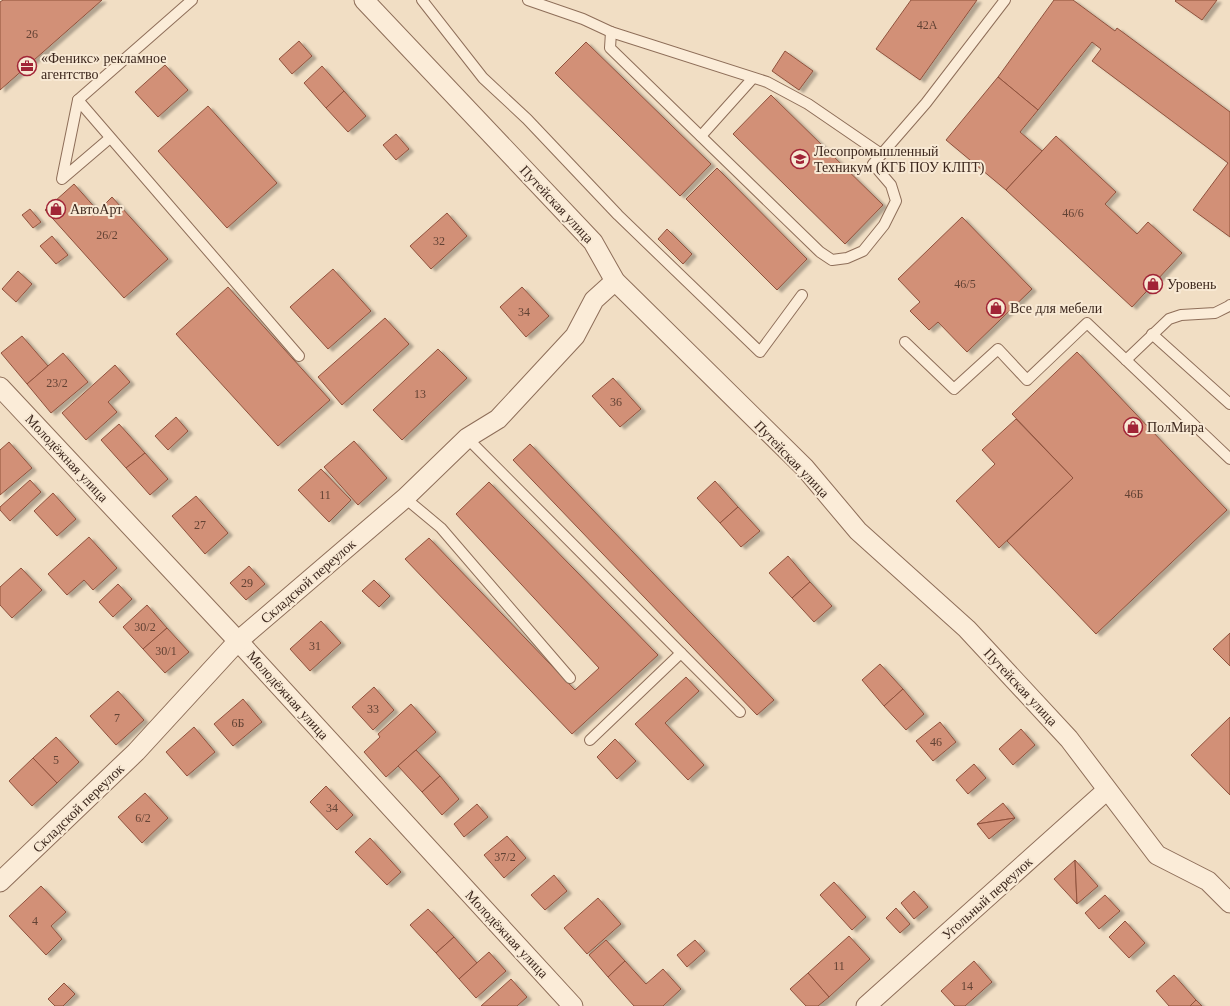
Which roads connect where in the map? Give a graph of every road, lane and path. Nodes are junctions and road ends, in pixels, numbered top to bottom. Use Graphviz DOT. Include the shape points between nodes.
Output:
graph roads {
  1 [pos="364,0"];
  2 [pos="422,0"];
  3 [pos="528,0"];
  4 [pos="1005,0"];
  5 [pos="186,2"];
  6 [pos="611,32"];
  7 [pos="753,78"];
  8 [pos="78,100"];
  9 [pos="701,136"];
  10 [pos="110,138"];
  11 [pos="881,154"];
  12 [pos="615,281"];
  13 [pos="802,295"];
  14 [pos="1230,305"];
  15 [pos="1152,334"];
  16 [pos="905,342"];
  17 [pos="299,356"];
  18 [pos="1126,360"];
  19 [pos="0,387"];
  20 [pos="1230,404"];
  21 [pos="467,438"];
  22 [pos="1230,459"];
  23 [pos="405,498"];
  24 [pos="238,641"];
  25 [pos="681,653"];
  26 [pos="570,678"];
  27 [pos="740,712"];
  28 [pos="590,740"];
  29 [pos="1108,790"];
  30 [pos="0,882"];
  31 [pos="1230,903"];
  32 [pos="573,1006"];
  33 [pos="866,1006"];
  1 -- 12 [label="street, Путейская улица" via="593,242"];
  2 -- 13 [label="lane" via="484,78 527,119 618,215 760,352"];
  3 -- 6 [label="lane" via="583,19"];
  4 -- 11 [label="lane" via="926,104"];
  5 -- 8 [label="lane"];
  6 -- 7 [label="lane"];
  6 -- 9 [label="lane" via="610,48"];
  7 -- 9 [label="lane"];
  7 -- 11 [label="lane" via="767,82 808,104"];
  8 -- 10 [label="lane"];
  8 -- 10 [label="lane" via="62,179"];
  9 -- 11 [label="lane" via="820,252 832,260 847,258 863,251 884,225 896,200 891,185 873,164"];
  10 -- 17 [label="lane"];
  12 -- 21 [label="street, Складской переулок" via="594,300 575,336 498,419"];
  12 -- 29 [label="street, Путейская улица" via="805,468 858,531 968,629 1069,739"];
  14 -- 15 [label="lane" via="1215,312 1169,318"];
  15 -- 18 [label="lane"];
  15 -- 20 [label="lane"];
  16 -- 18 [label="lane" via="954,390 998,349 1027,380 1087,323"];
  18 -- 22 [label="lane"];
  19 -- 24 [label="street, Молодёжная улица"];
  21 -- 23 [label="street, Складской переулок"];
  21 -- 25 [label="lane"];
  23 -- 24 [label="street, Складской переулок"];
  23 -- 26 [label="lane" via="441,528"];
  24 -- 30 [label="street, Складской переулок" via="136,752"];
  24 -- 32 [label="street, Молодёжная улица"];
  25 -- 27 [label="lane"];
  25 -- 28 [label="lane"];
  29 -- 31 [label="street, Путейская улица" via="1157,855 1208,881"];
  29 -- 33 [label="street, Угольный переулок"];
}
